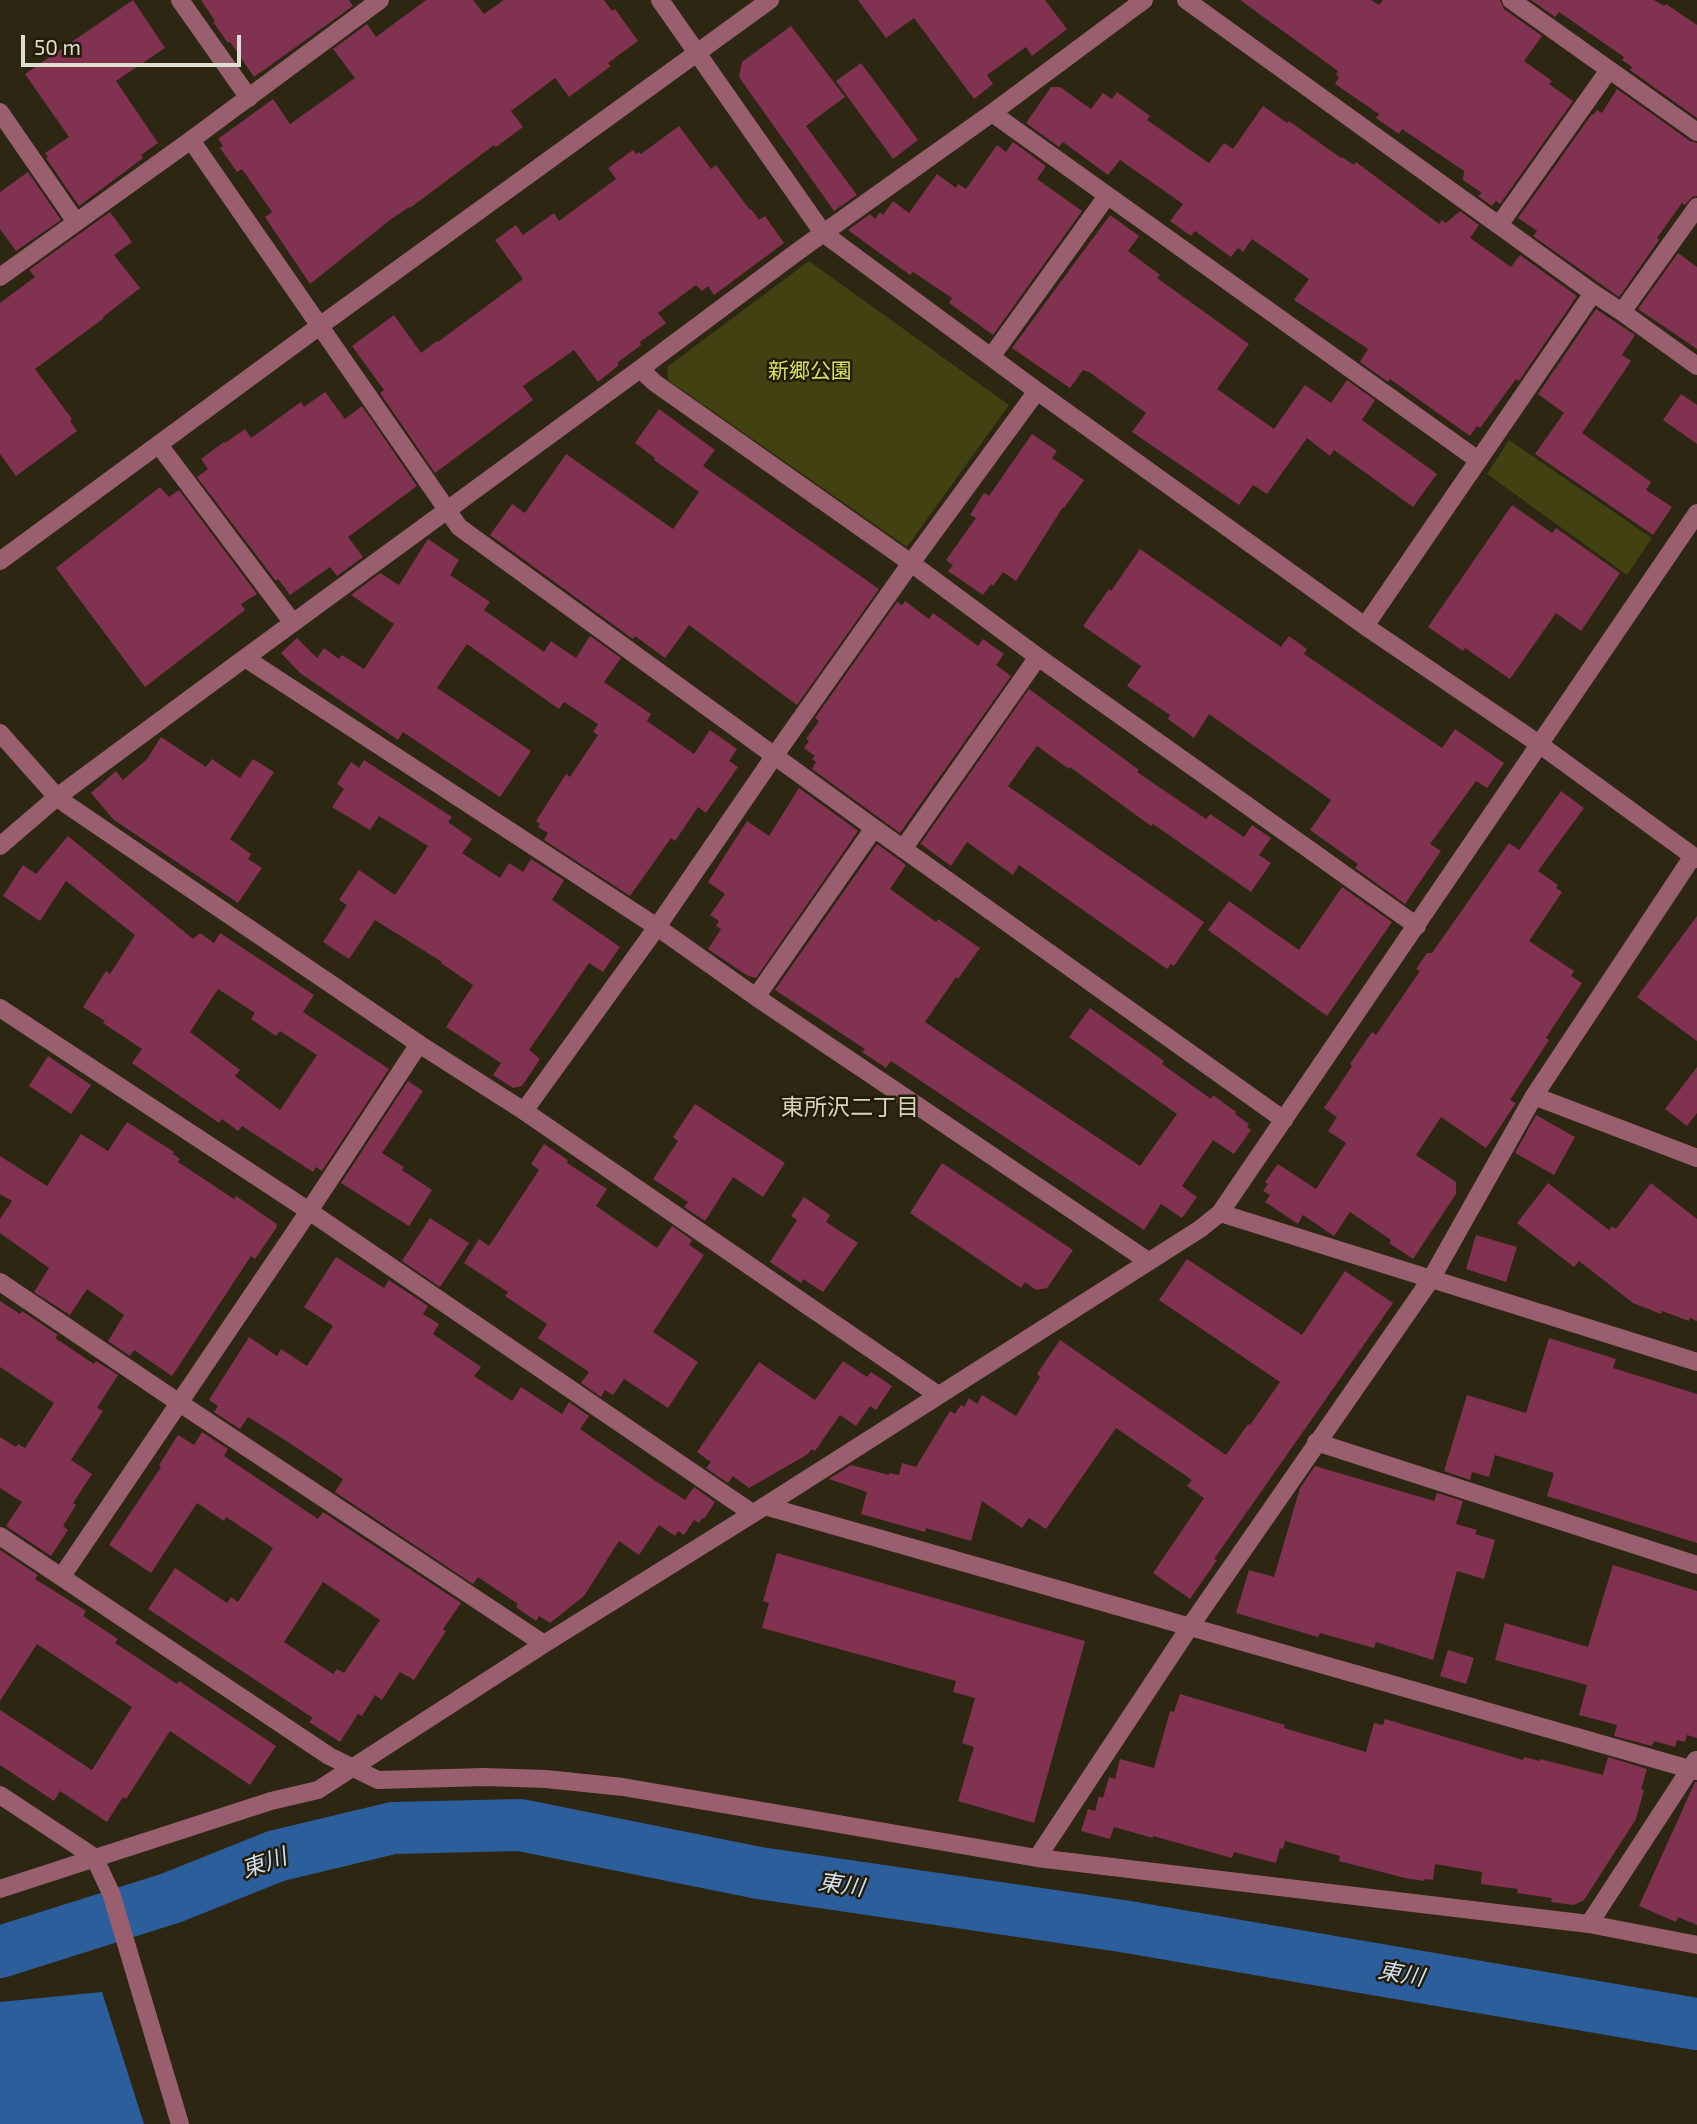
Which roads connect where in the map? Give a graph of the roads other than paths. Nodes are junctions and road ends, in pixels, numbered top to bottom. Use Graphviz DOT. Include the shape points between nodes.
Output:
graph roads {
  1 [pos="180,0"];
  2 [pos="380,0"];
  3 [pos="660,0"];
  4 [pos="769,0"];
  5 [pos="1144,0"];
  6 [pos="1186,0"];
  7 [pos="1511,0"];
  8 [pos="697,54"];
  9 [pos="1609,70"];
  10 [pos="249,98"];
  11 [pos="0,111"];
  12 [pos="992,113"];
  13 [pos="1697,132"];
  14 [pos="191,140"];
  15 [pos="1107,196"];
  16 [pos="1697,207"];
  17 [pos="76,222"];
  18 [pos="1499,225"];
  19 [pos="823,233"];
  20 [pos="0,277"];
  21 [pos="1593,293"];
  22 [pos="1622,312"];
  23 [pos="321,325"];
  24 [pos="991,357"];
  25 [pos="1697,366"];
  26 [pos="640,369"];
  27 [pos="1037,391"];
  28 [pos="159,445"];
  29 [pos="1478,460"];
  30 [pos="447,510"];
  31 [pos="1697,513"];
  32 [pos="0,561"];
  33 [pos="911,563"];
  34 [pos="293,623"];
  35 [pos="1365,626"];
  36 [pos="1038,657"];
  37 [pos="245,658"];
  38 [pos="0,733"];
  39 [pos="1539,744"];
  40 [pos="775,754"];
  41 [pos="57,797"];
  42 [pos="874,828"];
  43 [pos="0,846"];
  44 [pos="903,849"];
  45 [pos="1695,858"];
  46 [pos="1416,926"];
  47 [pos="657,927"];
  48 [pos="756,997"];
  49 [pos="0,1009"];
  50 [pos="419,1044"];
  51 [pos="1534,1096"];
  52 [pos="524,1111"];
  53 [pos="1284,1121"];
  54 [pos="1697,1158"];
  55 [pos="309,1211"];
  56 [pos="1220,1213"];
  57 [pos="1148,1261"];
  58 [pos="1431,1279"];
  59 [pos="0,1282"];
  60 [pos="1697,1362"];
  61 [pos="938,1395"];
  62 [pos="180,1403"];
  63 [pos="1316,1442"];
  64 [pos="759,1510"];
  65 [pos="0,1536"];
  66 [pos="1697,1565"];
  67 [pos="62,1576"];
  68 [pos="1189,1628"];
  69 [pos="544,1644"];
  70 [pos="1695,1766"];
  71 [pos="353,1768"];
  72 [pos="0,1795"];
  73 [pos="94,1857"];
  74 [pos="1037,1858"];
  75 [pos="0,1889"];
  76 [pos="1589,1924"];
  77 [pos="1697,1945"];
  78 [pos="180,2124"];
  1 -- 10 [label="street"];
  2 -- 10 [label="street"];
  3 -- 8 [label="street"];
  4 -- 8 [label="street"];
  5 -- 12 [label="street"];
  6 -- 18 [label="street"];
  7 -- 9 [label="street"];
  8 -- 19 [label="street"];
  8 -- 23 [label="street"];
  9 -- 13 [label="street"];
  9 -- 18 [label="street"];
  10 -- 14 [label="street"];
  11 -- 17 [label="street"];
  12 -- 15 [label="street"];
  12 -- 19 [label="street"];
  14 -- 17 [label="street"];
  14 -- 23 [label="street"];
  15 -- 24 [label="street"];
  15 -- 29 [label="street"];
  16 -- 22 [label="street"];
  17 -- 20 [label="street"];
  18 -- 21 [label="street"];
  19 -- 24 [label="street"];
  19 -- 26 [label="street"];
  21 -- 22 [label="street"];
  21 -- 29 [label="street"];
  22 -- 25 [label="street"];
  23 -- 28 [label="street"];
  23 -- 30 [label="street"];
  24 -- 27 [label="street"];
  26 -- 30 [label="street"];
  26 -- 33 [label="street"];
  27 -- 33 [label="street"];
  27 -- 35 [label="street"];
  28 -- 32 [label="street"];
  28 -- 34 [label="street"];
  29 -- 35 [label="street"];
  30 -- 34 [label="street"];
  30 -- 40 [label="street" via="459,527"];
  31 -- 39 [label="street"];
  33 -- 36 [label="street"];
  33 -- 40 [label="street"];
  34 -- 37 [label="street"];
  35 -- 39 [label="street"];
  36 -- 44 [label="street"];
  36 -- 46 [label="street"];
  37 -- 41 [label="street"];
  37 -- 47 [label="street"];
  38 -- 41 [label="street"];
  39 -- 45 [label="street"];
  39 -- 46 [label="street"];
  40 -- 42 [label="street"];
  40 -- 47 [label="street"];
  41 -- 43 [label="street"];
  41 -- 50 [label="street"];
  42 -- 44 [label="street"];
  42 -- 48 [label="street"];
  44 -- 53 [label="street"];
  45 -- 51 [label="street"];
  46 -- 53 [label="street"];
  47 -- 48 [label="street"];
  47 -- 52 [label="street"];
  48 -- 57 [label="street"];
  49 -- 55 [label="street"];
  50 -- 52 [label="street"];
  50 -- 55 [label="street"];
  51 -- 54 [label="street"];
  51 -- 58 [label="street"];
  52 -- 61 [label="street"];
  53 -- 56 [label="street"];
  55 -- 62 [label="street"];
  55 -- 64 [label="street"];
  56 -- 57 [label="street"];
  56 -- 58 [label="street"];
  57 -- 61 [label="street"];
  58 -- 60 [label="street"];
  58 -- 63 [label="street"];
  59 -- 62 [label="street"];
  61 -- 64 [label="street"];
  62 -- 67 [label="street"];
  62 -- 69 [label="street"];
  63 -- 66 [label="street"];
  63 -- 68 [label="street"];
  64 -- 68 [label="street"];
  64 -- 69 [label="street"];
  65 -- 67 [label="street"];
  67 -- 71 [label="street"];
  68 -- 70 [label="street"];
  68 -- 74 [label="street"];
  69 -- 71 [label="street"];
  70 -- 76 [label="street"];
  71 -- 73 [label="street" via="318,1790"];
  71 -- 74 [label="street" via="378,1780 496,1777 623,1787"];
  72 -- 73 [label="street"];
  73 -- 75 [label="street"];
  73 -- 78 [label="street" via="111,1893"];
  74 -- 76 [label="street"];
  76 -- 77 [label="street"];
}
